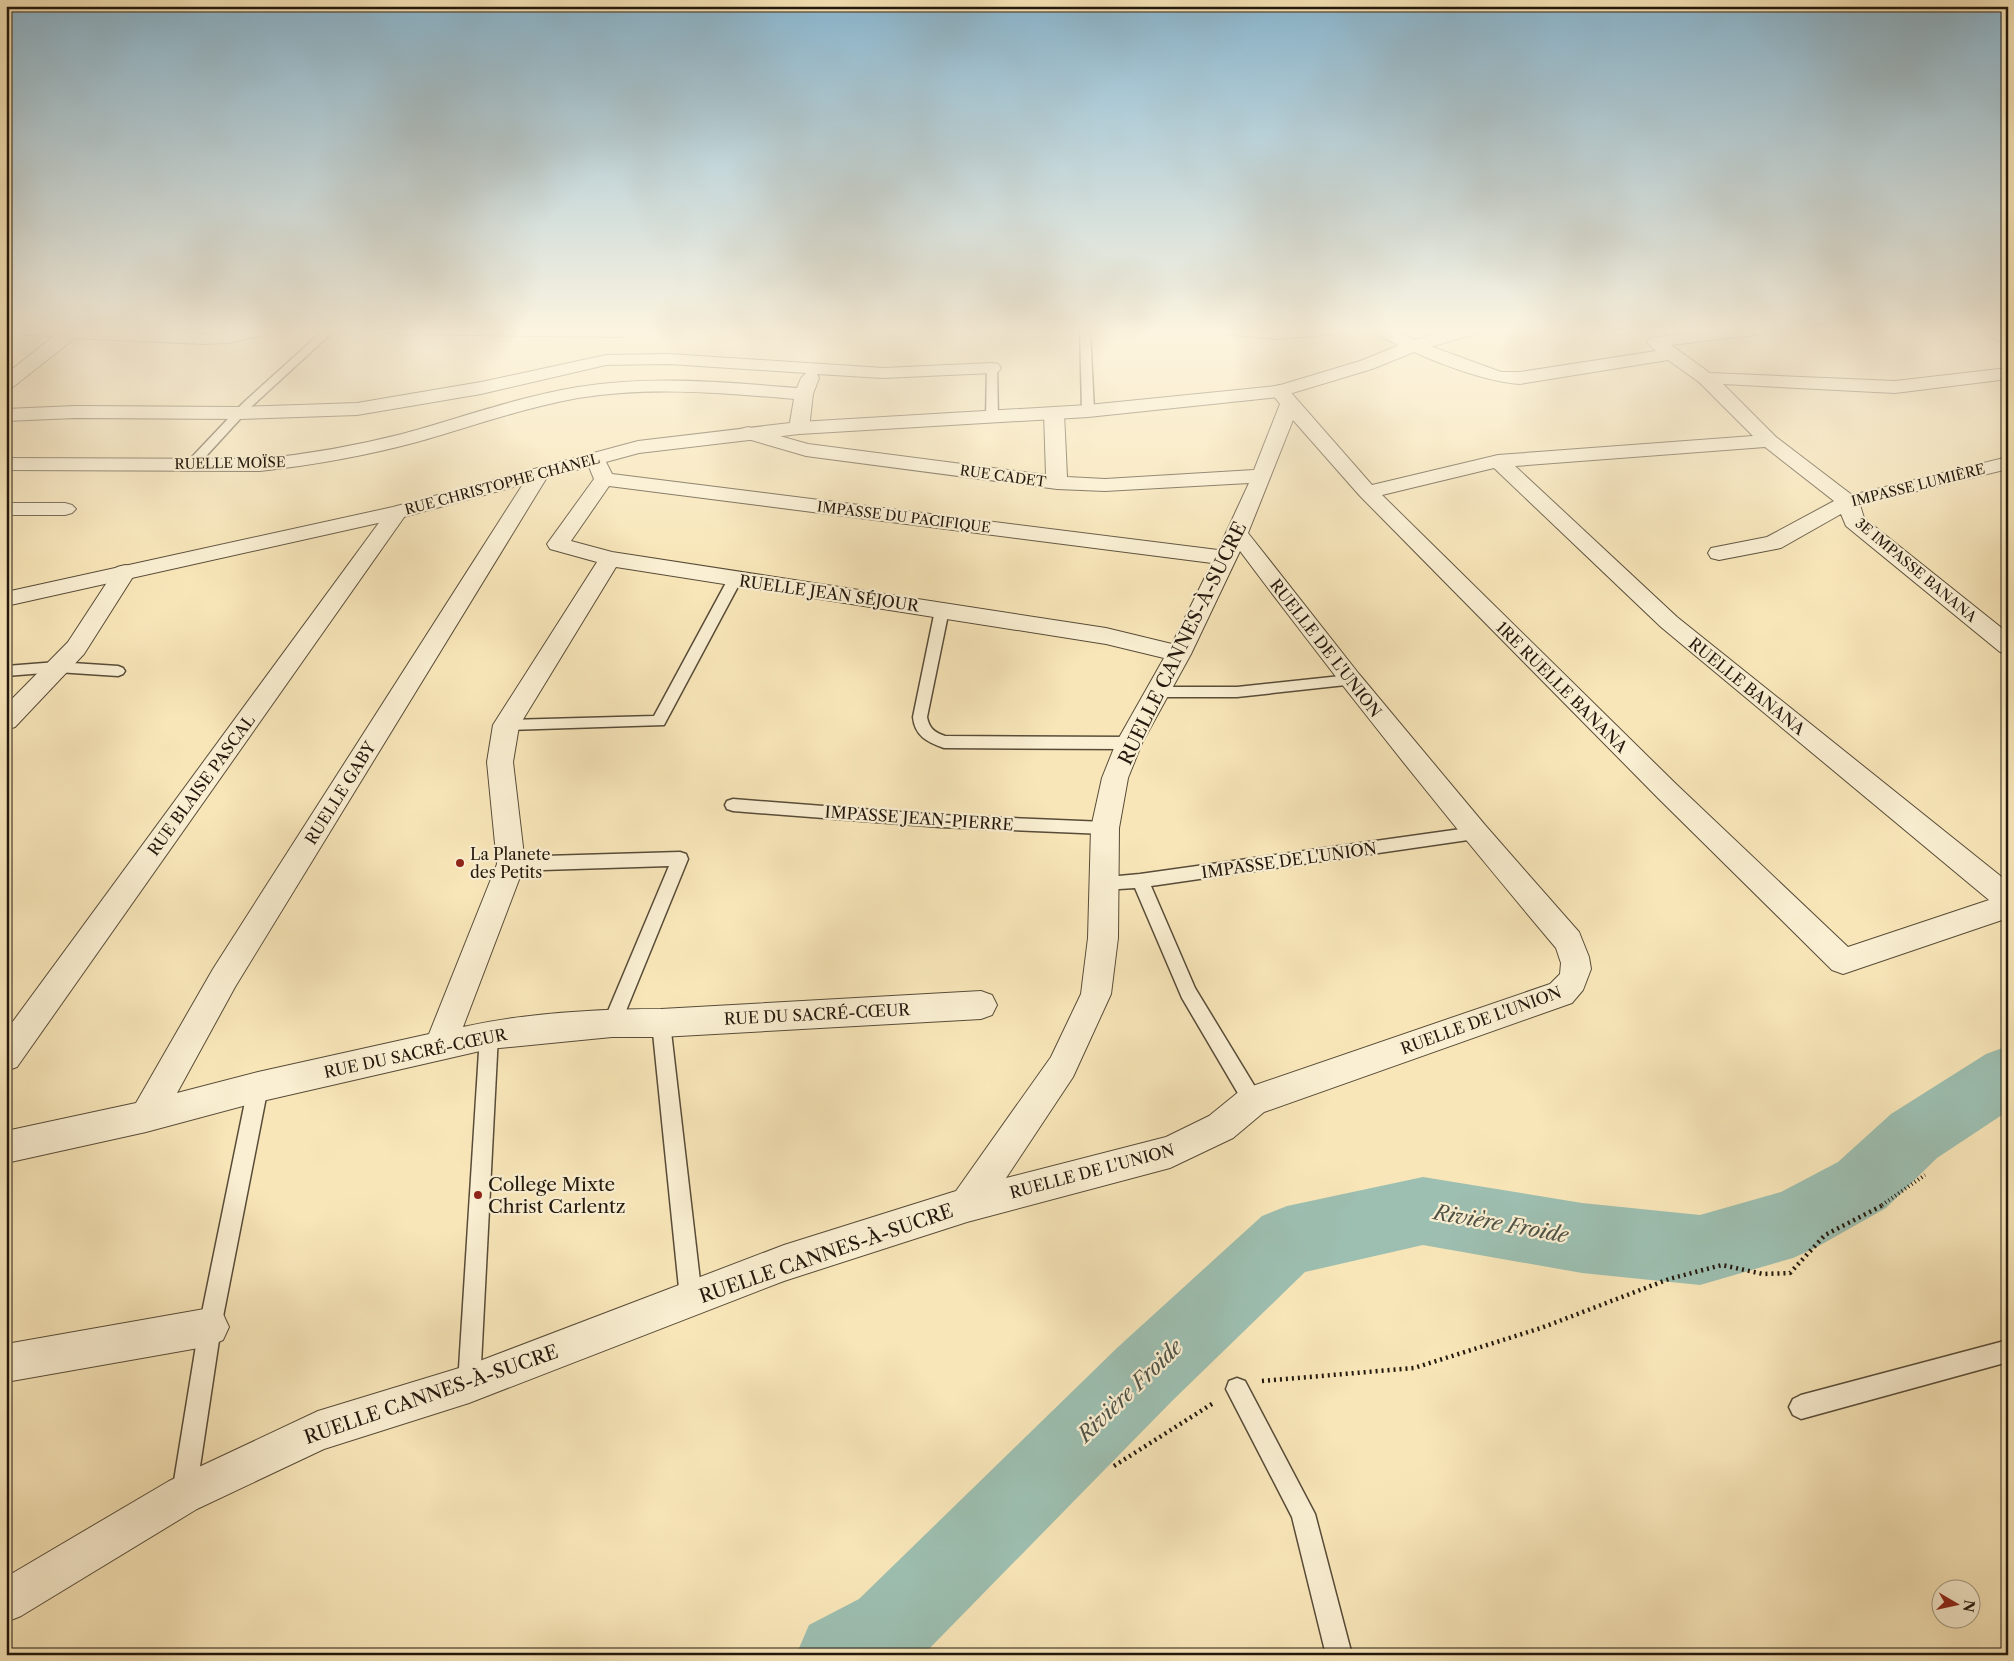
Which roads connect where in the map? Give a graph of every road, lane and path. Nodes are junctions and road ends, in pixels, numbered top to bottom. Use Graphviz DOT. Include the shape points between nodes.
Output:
graph roads {
  1 [pos="247,407"];
  2 [pos="372,407"];
  3 [pos="520,407"];
  4 [pos="802,407"];
  5 [pos="992,407"];
  6 [pos="1088,407"];
  7 [pos="1156,407"];
  8 [pos="1282,407"];
  9 [pos="1292,407"];
  10 [pos="1735,407"];
  11 [pos="1088,411"];
  12 [pos="240,413"];
  13 [pos="1054,413"];
  14 [pos="6,414"];
  15 [pos="992,418"];
  16 [pos="799,428"];
  17 [pos="748,433"];
  18 [pos="1769,441"];
  19 [pos="595,458"];
  20 [pos="1498,460"];
  21 [pos="193,463"];
  22 [pos="2008,463"];
  23 [pos="6,464"];
  24 [pos="539,474"];
  25 [pos="1262,476"];
  26 [pos="604,479"];
  27 [pos="1057,483"];
  28 [pos="1367,492"];
  29 [pos="1848,502"];
  30 [pos="6,509"];
  31 [pos="65,509"];
  32 [pos="396,514"];
  33 [pos="1232,545"];
  34 [pos="1719,553"];
  35 [pos="610,559"];
  36 [pos="125,572"];
  37 [pos="735,579"];
  38 [pos="6,598"];
  39 [pos="942,610"];
  40 [pos="2007,645"];
  41 [pos="1179,654"];
  42 [pos="57,667"];
  43 [pos="118,670"];
  44 [pos="6,671"];
  45 [pos="1350,680"];
  46 [pos="1158,692"];
  47 [pos="6,721"];
  48 [pos="506,725"];
  49 [pos="1129,744"];
  50 [pos="733,805"];
  51 [pos="1105,828"];
  52 [pos="1475,833"];
  53 [pos="511,864"];
  54 [pos="1140,881"];
  55 [pos="1103,884"];
  56 [pos="2008,899"];
  57 [pos="2008,906"];
  58 [pos="981,1005"];
  59 [pos="612,1023"];
  60 [pos="661,1023"];
  61 [pos="489,1035"];
  62 [pos="440,1046"];
  63 [pos="6,1057"];
  64 [pos="258,1087"];
  65 [pos="1253,1101"];
  66 [pos="146,1116"];
  67 [pos="6,1147"];
  68 [pos="1925,1175"];
  69 [pos="967,1205"];
  70 [pos="691,1298"];
  71 [pos="210,1327"];
  72 [pos="2008,1351"];
  73 [pos="6,1363"];
  74 [pos="469,1384"];
  75 [pos="1237,1389"];
  76 [pos="1801,1407"];
  77 [pos="1114,1466"];
  78 [pos="183,1496"];
  79 [pos="6,1601"];
  80 [pos="1339,1655"];
  1 -- 12 [label="lane"];
  2 -- 12 [label="street"];
  3 -- 21 [label="street, RUELLE MOÏSE" via="410,438 301,461 260,465"];
  4 -- 16 [label="street"];
  5 -- 15 [label="lane"];
  6 -- 11 [label="lane"];
  7 -- 11 [label="street, RUE CHRISTOPHE CHANEL"];
  8 -- 25 [label="street, RUELLE CANNES-À-SUCRE"];
  9 -- 28 [label="street, 1RE RUELLE BANANA"];
  10 -- 18 [label="street, 3E IMPASSE BANANA"];
  11 -- 13 [label="street, RUE CHRISTOPHE CHANEL"];
  12 -- 14 [label="street"];
  12 -- 21 [label="lane"];
  13 -- 15 [label="street, RUE CHRISTOPHE CHANEL"];
  13 -- 27 [label="street"];
  15 -- 16 [label="street, RUE CHRISTOPHE CHANEL"];
  16 -- 17 [label="street, RUE CHRISTOPHE CHANEL"];
  17 -- 19 [label="street, RUE CHRISTOPHE CHANEL" via="638,447"];
  17 -- 27 [label="street, RUE CADET" via="806,450"];
  18 -- 20 [label="street"];
  18 -- 29 [label="street, 3E IMPASSE BANANA"];
  19 -- 24 [label="street, RUE CHRISTOPHE CHANEL"];
  19 -- 26 [label="street"];
  20 -- 28 [label="street"];
  20 -- 56 [label="street, RUELLE BANANA" via="1668,622"];
  21 -- 23 [label="street, RUELLE MOÏSE"];
  22 -- 29 [label="street, IMPASSE LUMIÈRE"];
  24 -- 32 [label="street, RUE CHRISTOPHE CHANEL"];
  24 -- 66 [label="street, RUELLE GABY" via="224,978"];
  25 -- 27 [label="street, RUE CADET" via="1105,485"];
  25 -- 33 [label="street, RUELLE CANNES-À-SUCRE"];
  26 -- 33 [label="street, IMPASSE DU PACIFIQUE"];
  26 -- 35 [label="street, RUELLE JEAN SÉJOUR" via="558,544"];
  28 -- 57 [label="street, 1RE RUELLE BANANA" via="1843,961"];
  29 -- 34 [label="street, IMPASSE LUMIÈRE" via="1773,543"];
  29 -- 40 [label="street, 3E IMPASSE BANANA" via="1854,521"];
  30 -- 31 [label="street"];
  32 -- 36 [label="street, RUE CHRISTOPHE CHANEL"];
  32 -- 63 [label="street, RUE BLAISE PASCAL"];
  33 -- 41 [label="street, RUELLE CANNES-À-SUCRE"];
  33 -- 45 [label="street, RUELLE DE L'UNION"];
  35 -- 37 [label="street, RUELLE JEAN SÉJOUR"];
  35 -- 48 [label="street"];
  36 -- 38 [label="street, RUE CHRISTOPHE CHANEL"];
  36 -- 42 [label="street" via="76,648"];
  37 -- 39 [label="street, RUELLE JEAN SÉJOUR"];
  37 -- 48 [label="lane" via="659,721"];
  39 -- 41 [label="street, RUELLE JEAN SÉJOUR" via="1106,636"];
  39 -- 49 [label="lane" via="920,717 920,727 925,734 944,742"];
  41 -- 46 [label="street, RUELLE CANNES-À-SUCRE"];
  42 -- 43 [label="lane"];
  42 -- 44 [label="lane"];
  42 -- 47 [label="street"];
  45 -- 46 [label="lane" via="1237,692"];
  45 -- 52 [label="street, RUELLE DE L'UNION"];
  46 -- 49 [label="street, RUELLE CANNES-À-SUCRE"];
  48 -- 53 [label="street" via="500,762"];
  49 -- 51 [label="street, RUELLE CANNES-À-SUCRE" via="1115,778"];
  50 -- 51 [label="lane, IMPASSE JEAN-PIERRE" via="940,821"];
  51 -- 55 [label="street, RUELLE CANNES-À-SUCRE"];
  52 -- 54 [label="lane, IMPASSE DE L'UNION"];
  52 -- 65 [label="street, RUELLE DE L'UNION" via="1568,941 1576,960 1577,973 1572,984 1561,994"];
  53 -- 59 [label="lane" via="680,859"];
  53 -- 62 [label="street"];
  54 -- 55 [label="lane, IMPASSE DE L'UNION"];
  54 -- 65 [label="lane" via="1188,992"];
  55 -- 69 [label="street, RUELLE CANNES-À-SUCRE" via="1103,938 1096,994 1062,1067"];
  58 -- 60 [label="street, RUE DU SACRÉ-CŒUR"];
  59 -- 60 [label="street, RUE DU SACRÉ-CŒUR"];
  59 -- 61 [label="street, RUE DU SACRÉ-CŒUR"];
  60 -- 70 [label="lane"];
  61 -- 62 [label="street, RUE DU SACRÉ-CŒUR"];
  61 -- 74 [label="lane"];
  62 -- 64 [label="street, RUE DU SACRÉ-CŒUR"];
  64 -- 66 [label="street, RUE DU SACRÉ-CŒUR"];
  64 -- 71 [label="lane"];
  65 -- 69 [label="street, RUELLE DE L'UNION" via="1221,1127 1170,1152"];
  66 -- 67 [label="street, RUE DU SACRÉ-CŒUR"];
  68 -- 75 [label="path" via="1888,1202 1826,1235 1790,1273 1763,1274 1722,1265 1669,1278 1541,1328 1414,1368 1266,1379"];
  69 -- 70 [label="street, RUELLE CANNES-À-SUCRE" via="784,1263"];
  70 -- 74 [label="street, RUELLE CANNES-À-SUCRE"];
  71 -- 73 [label="street"];
  71 -- 78 [label="lane"];
  72 -- 76 [label="lane"];
  74 -- 78 [label="street, RUELLE CANNES-À-SUCRE" via="318,1431"];
  75 -- 77 [label="path"];
  75 -- 80 [label="lane" via="1302,1514"];
  78 -- 79 [label="street, RUELLE CANNES-À-SUCRE"];
}
